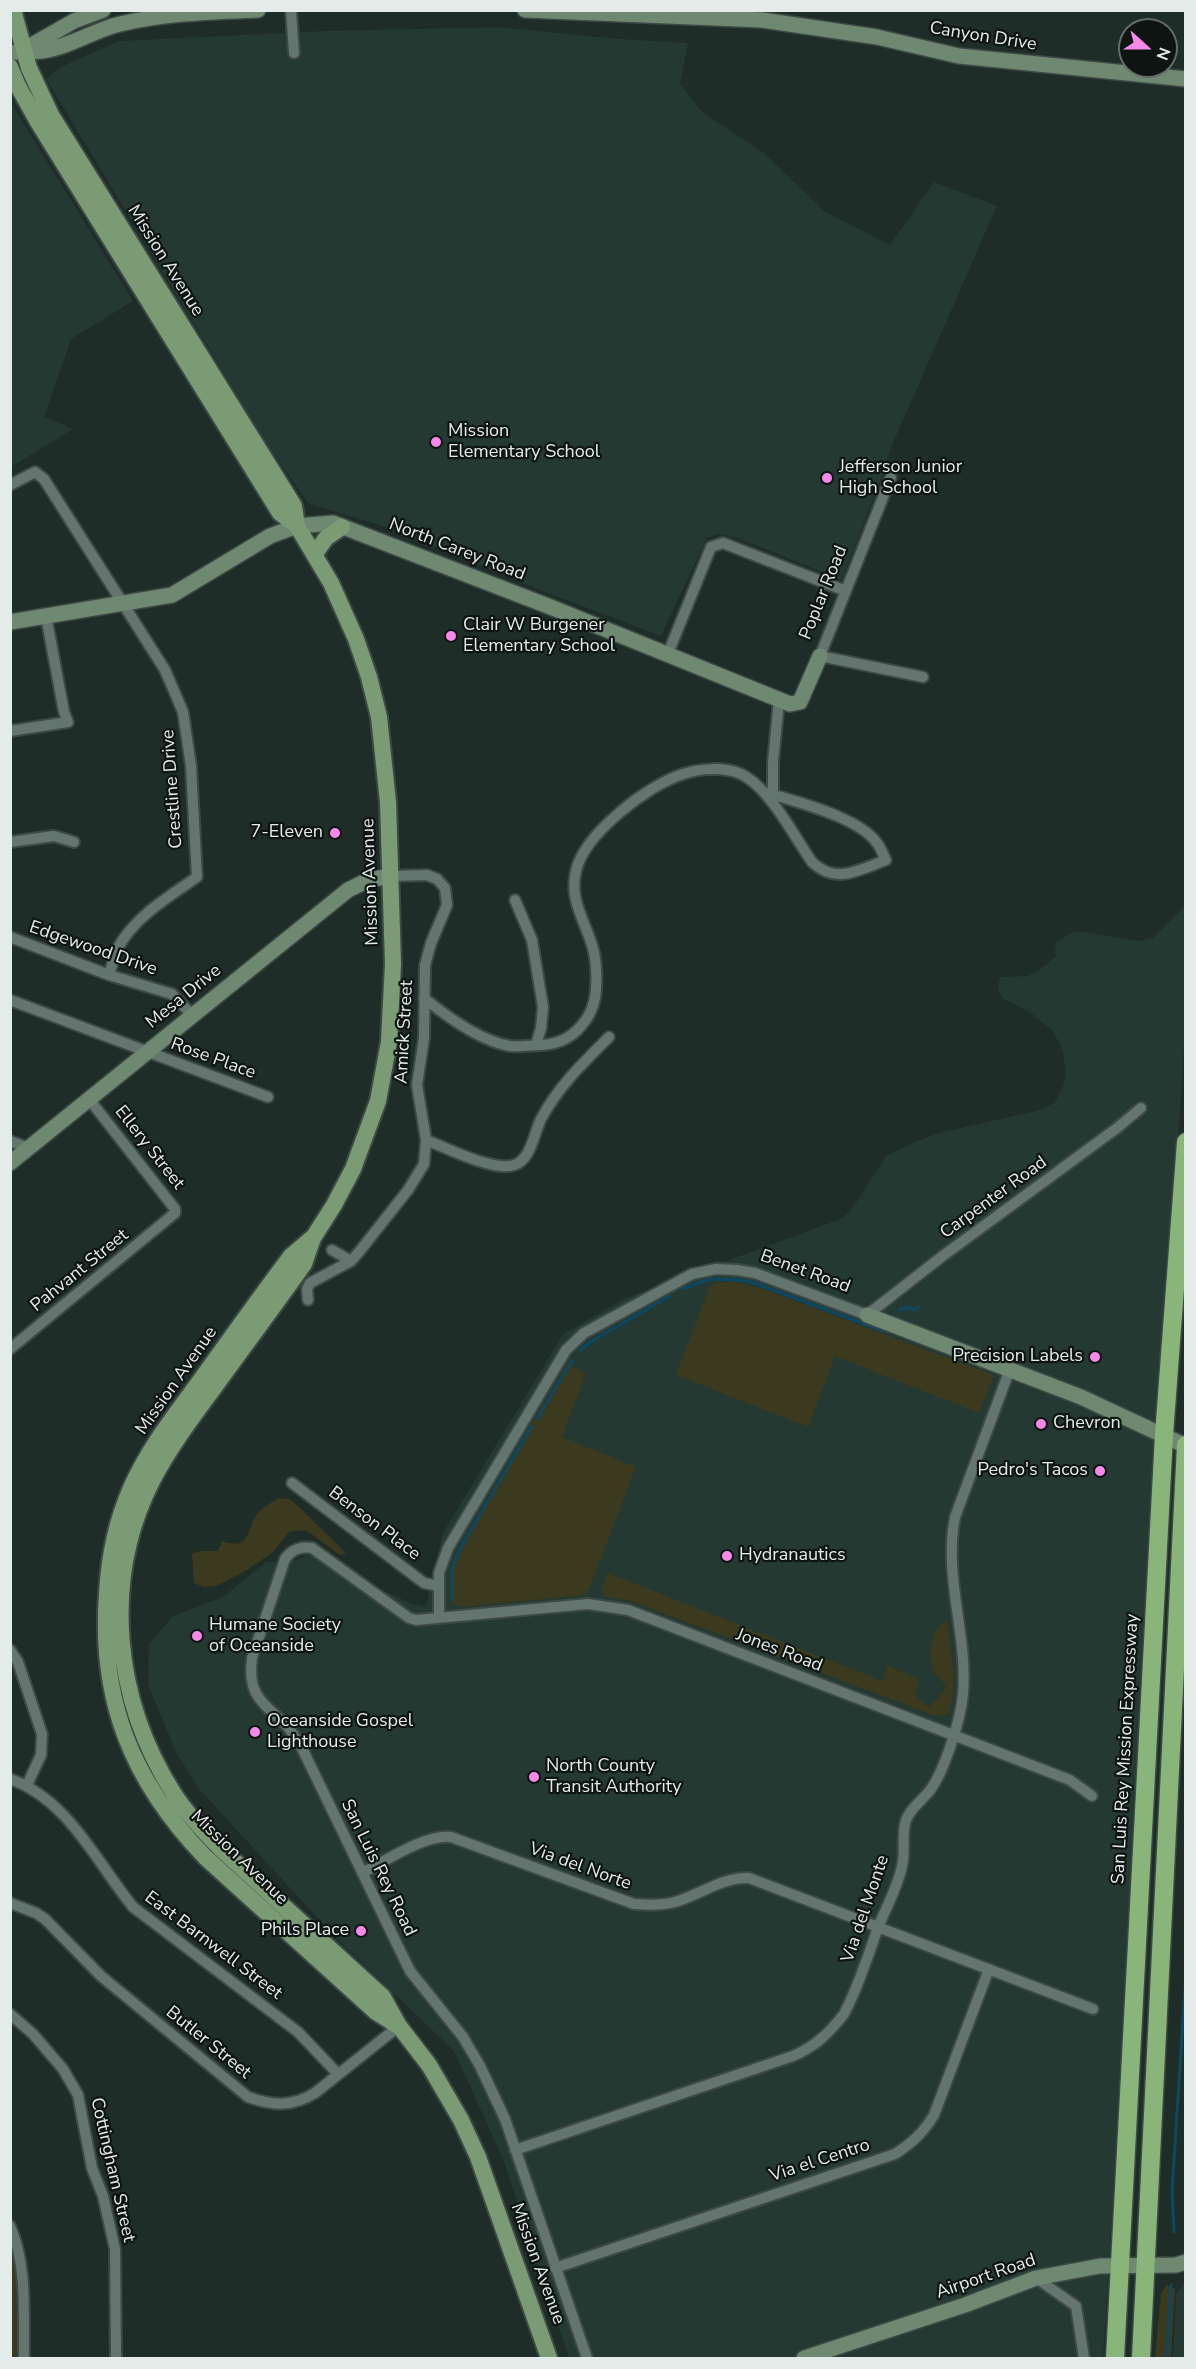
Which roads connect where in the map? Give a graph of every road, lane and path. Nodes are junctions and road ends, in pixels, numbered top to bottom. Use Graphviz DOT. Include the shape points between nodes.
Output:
graph roads {
  1 [pos="13,10"];
  2 [pos="103,10"];
  3 [pos="258,10"];
  4 [pos="291,10"];
  5 [pos="525,10"];
  6 [pos="630,12"];
  7 [pos="17,52"];
  8 [pos="294,53"];
  9 [pos="10,67"];
  10 [pos="1185,79"];
  11 [pos="891,477"];
  12 [pos="10,485"];
  13 [pos="297,526"];
  14 [pos="342,527"];
  15 [pos="314,555"];
  16 [pos="846,591"];
  17 [pos="124,603"];
  18 [pos="46,616"];
  19 [pos="10,622"];
  20 [pos="667,656"];
  21 [pos="820,656"];
  22 [pos="923,677"];
  23 [pos="779,700"];
  24 [pos="10,731"];
  25 [pos="769,794"];
  26 [pos="10,842"];
  27 [pos="74,842"];
  28 [pos="391,876"];
  29 [pos="516,900"];
  30 [pos="10,938"];
  31 [pos="109,975"];
  32 [pos="424,998"];
  33 [pos="10,1000"];
  34 [pos="192,1015"];
  35 [pos="609,1037"];
  36 [pos="536,1045"];
  37 [pos="148,1052"];
  38 [pos="268,1096"];
  39 [pos="89,1099"];
  40 [pos="1141,1108"];
  41 [pos="426,1140"];
  42 [pos="10,1141"];
  43 [pos="1185,1142"];
  44 [pos="29,1148"];
  45 [pos="10,1163"];
  46 [pos="170,1218"];
  47 [pos="332,1250"];
  48 [pos="351,1261"];
  49 [pos="308,1300"];
  50 [pos="867,1315"];
  51 [pos="10,1349"];
  52 [pos="1010,1369"];
  53 [pos="1164,1435"];
  54 [pos="1185,1445"];
  55 [pos="292,1483"];
  56 [pos="439,1586"];
  57 [pos="439,1618"];
  58 [pos="10,1650"];
  59 [pos="953,1735"];
  60 [pos="10,1779"];
  61 [pos="27,1785"];
  62 [pos="1092,1796"];
  63 [pos="362,1873"];
  64 [pos="10,1903"];
  65 [pos="879,1926"];
  66 [pos="989,1969"];
  67 [pos="1093,2009"];
  68 [pos="10,2014"];
  69 [pos="399,2026"];
  70 [pos="338,2074"];
  71 [pos="515,2150"];
  72 [pos="10,2226"];
  73 [pos="1185,2262"];
  74 [pos="1120,2265"];
  75 [pos="1147,2266"];
  76 [pos="555,2268"];
  77 [pos="1036,2278"];
  78 [pos="24,2358"];
  79 [pos="116,2358"];
  80 [pos="549,2358"];
  81 [pos="587,2358"];
  82 [pos="804,2358"];
  83 [pos="1084,2358"];
  84 [pos="1115,2358"];
  85 [pos="1142,2358"];
  1 -- 7 [label="main road, Mission Avenue"];
  2 -- 7 [label="street"];
  3 -- 7 [label="street" via="158,16 118,24 41,51"];
  4 -- 8 [label="street"];
  5 -- 6 [label="street, Canyon Drive"];
  6 -- 10 [label="street, Canyon Drive" via="762,20 959,56"];
  7 -- 13 [label="main road, Mission Avenue" via="51,115 294,506"];
  9 -- 13 [label="main road, Mission Avenue" via="38,122 281,515"];
  11 -- 16 [label="street, Poplar Road"];
  12 -- 17 [label="street, Crestline Drive" via="36,472 44,479"];
  13 -- 14 [label="street, North Carey Road" via="324,522"];
  13 -- 15 [label="main road, Mission Avenue"];
  13 -- 17 [label="street, North Carey Road" via="270,536 172,595"];
  14 -- 15 [label="main road" via="326,538"];
  14 -- 20 [label="street, North Carey Road" via="545,604"];
  15 -- 28 [label="main road, Mission Avenue" via="349,621 375,697 385,757"];
  16 -- 20 [label="street" via="723,543 716,544 710,550"];
  16 -- 21 [label="street, Poplar Road"];
  17 -- 18 [label="street, North Carey Road"];
  17 -- 31 [label="street, Crestline Drive" via="165,670 183,712 197,877 137,922 118,949"];
  18 -- 19 [label="street, North Carey Road"];
  18 -- 24 [label="street" via="68,722"];
  20 -- 23 [label="street, North Carey Road"];
  21 -- 22 [label="street"];
  21 -- 23 [label="street, Poplar Road" via="800,702"];
  23 -- 25 [label="street"];
  25 -- 25 [label="street" via="821,870 838,875 852,873 886,860 877,842 831,813"];
  25 -- 36 [label="street" via="742,775 721,768 685,773 658,784 599,833 580,859 573,887 592,944 597,971 595,1004 574,1035 553,1045"];
  26 -- 27 [label="street" via="54,836"];
  28 -- 32 [label="street, Amick Street" via="427,875 436,879 447,893 447,905 425,965"];
  28 -- 34 [label="street, Mesa Drive" via="368,880 348,890"];
  28 -- 69 [label="main road, Mission Avenue" via="393,1004 383,1081 371,1123 353,1169 313,1238 304,1264 174,1443 153,1479 136,1516 123,1578 120,1620 122,1659 138,1723 175,1795 221,1849 383,1997"];
  29 -- 36 [label="street" via="532,940 543,1007"];
  30 -- 31 [label="street, Edgewood Drive"];
  31 -- 34 [label="street, Edgewood Drive" via="172,994"];
  32 -- 36 [label="street" via="453,1022 495,1041 510,1046"];
  32 -- 41 [label="street, Amick Street" via="424,1038 417,1086"];
  33 -- 37 [label="street, Rose Place"];
  34 -- 37 [label="street, Mesa Drive"];
  35 -- 41 [label="street" via="570,1076 549,1104 524,1159 513,1166 494,1166"];
  37 -- 38 [label="street, Rose Place"];
  37 -- 39 [label="street, Mesa Drive"];
  39 -- 44 [label="street, Mesa Drive"];
  39 -- 46 [label="street, Ellery Street" via="175,1209"];
  40 -- 50 [label="street, Carpenter Road"];
  41 -- 48 [label="street, Amick Street" via="424,1164 413,1182"];
  42 -- 44 [label="street"];
  43 -- 53 [label="highway, San Luis Rey Mission Expressway"];
  44 -- 45 [label="street, Mesa Drive"];
  46 -- 51 [label="street, Pahvant Street"];
  47 -- 48 [label="street"];
  48 -- 49 [label="street, Amick Street" via="310,1283"];
  50 -- 52 [label="street, Benet Road"];
  50 -- 56 [label="street, Benet Road" via="755,1273 716,1269 692,1274 584,1333 566,1350 448,1548"];
  52 -- 53 [label="street, Benet Road"];
  52 -- 59 [label="street, Via del Monte" via="952,1529 963,1684 960,1715"];
  53 -- 54 [label="street, Benet Road"];
  53 -- 74 [label="highway, San Luis Rey Mission Expressway"];
  54 -- 75 [label="highway"];
  55 -- 56 [label="street, Benson Place" via="424,1583"];
  56 -- 57 [label="street, Benet Road"];
  57 -- 59 [label="street, Jones Road" via="588,1604 628,1610"];
  57 -- 63 [label="street, San Luis Rey Road" via="409,1618 304,1546 285,1559 252,1658 249,1674 254,1691 300,1744"];
  58 -- 61 [label="street" via="18,1662 42,1734 41,1755"];
  59 -- 62 [label="street, Jones Road" via="1070,1780"];
  59 -- 65 [label="street, Via del Monte" via="930,1790 906,1818 903,1864"];
  60 -- 61 [label="street, East Barnwell Street"];
  61 -- 70 [label="street, East Barnwell Street" via="66,1816 133,1907 298,2032"];
  63 -- 65 [label="street, Via del Norte" via="426,1840 443,1836 634,1904 661,1906 734,1878 749,1878"];
  63 -- 71 [label="street, San Luis Rey Road" via="410,1971 446,2013 480,2066"];
  64 -- 70 [label="street, Butler Street" via="45,1919 101,1976 248,2097 284,2105 302,2101"];
  65 -- 66 [label="street, Via del Norte"];
  65 -- 71 [label="street, Via del Monte" via="844,2014 812,2048"];
  66 -- 67 [label="street, Via del Norte"];
  66 -- 76 [label="street, Via el Centro" via="934,2115 914,2142 895,2154"];
  68 -- 79 [label="street, Cottingham Street" via="63,2069 78,2095 92,2168 115,2249"];
  69 -- 70 [label="street, Butler Street"];
  69 -- 80 [label="main road, Mission Avenue" via="429,2065 469,2137"];
  71 -- 76 [label="street, San Luis Rey Road"];
  72 -- 78 [label="street" via="16,2240 22,2288"];
  73 -- 75 [label="street, Airport Road"];
  74 -- 75 [label="street, Airport Road"];
  74 -- 77 [label="street, Airport Road" via="1079,2268"];
  74 -- 84 [label="highway, San Luis Rey Mission Expressway"];
  75 -- 85 [label="highway"];
  76 -- 81 [label="street, San Luis Rey Road"];
  77 -- 82 [label="street, Airport Road"];
  77 -- 83 [label="street" via="1076,2306"];
}
